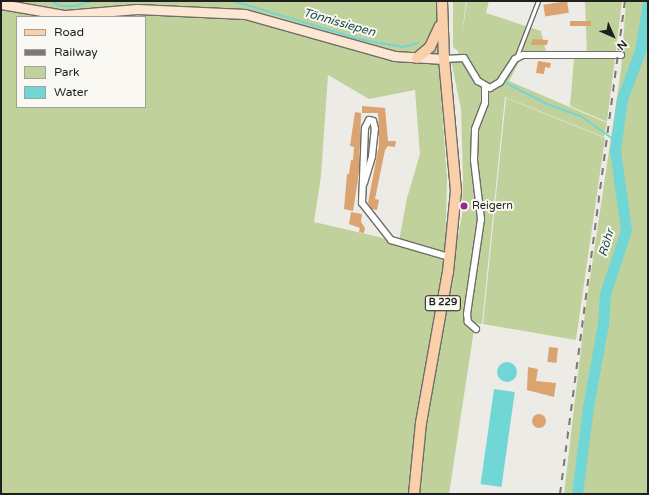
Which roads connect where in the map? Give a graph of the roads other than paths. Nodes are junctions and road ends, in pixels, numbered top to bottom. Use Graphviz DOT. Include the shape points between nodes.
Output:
graph roads {
  1 [pos="442,1"];
  2 [pos="538,1"];
  3 [pos="1,4"];
  4 [pos="442,20"];
  5 [pos="621,55"];
  6 [pos="417,58"];
  7 [pos="444,59"];
  8 [pos="515,59"];
  9 [pos="485,87"];
  10 [pos="364,183"];
  11 [pos="449,257"];
  12 [pos="476,329"];
  13 [pos="414,494"];
  1 -- 4 [label="main road, B 229"];
  2 -- 8 [label="lane"];
  3 -- 6 [label="main road" via="65,15 137,9 245,14 378,52"];
  4 -- 6 [label="main road" via="433,42"];
  4 -- 7 [label="main road, B 229"];
  5 -- 8 [label="street" via="525,55"];
  6 -- 7 [label="main road"];
  7 -- 9 [label="street" via="464,58 478,81"];
  7 -- 11 [label="main road, B 229" via="456,178"];
  8 -- 9 [label="street" via="498,85"];
  9 -- 12 [label="street" via="486,99 475,129 475,165 481,219 467,314 468,322"];
  10 -- 10 [label="street" via="373,152 375,129 370,120 366,122 365,128"];
  10 -- 11 [label="street" via="362,203 388,238 397,243"];
  11 -- 13 [label="main road, B 229" via="422,423"];
}
